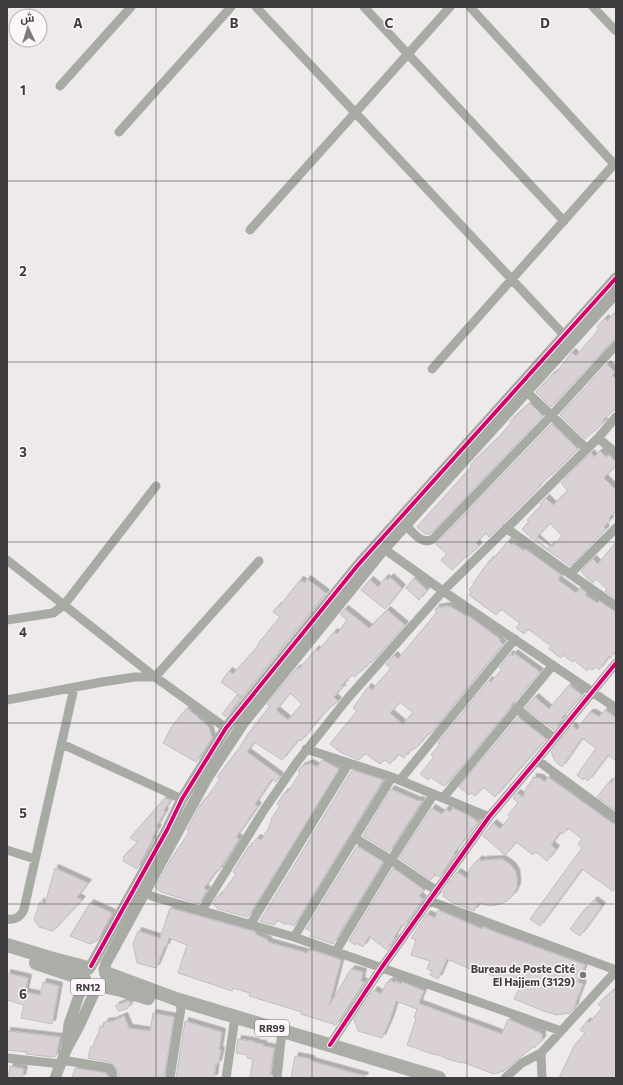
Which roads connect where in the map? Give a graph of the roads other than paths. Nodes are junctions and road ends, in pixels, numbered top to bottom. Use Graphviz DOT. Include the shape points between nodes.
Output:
graph roads {
  1 [pos="131,7"];
  2 [pos="231,7"];
  3 [pos="256,7"];
  4 [pos="364,7"];
  5 [pos="450,7"];
  6 [pos="470,7"];
  7 [pos="593,7"];
  8 [pos="616,31"];
  9 [pos="407,54"];
  10 [pos="60,86"];
  11 [pos="355,112"];
  12 [pos="119,132"];
  13 [pos="615,163"];
  14 [pos="564,221"];
  15 [pos="250,230"];
  16 [pos="616,278"];
  17 [pos="512,280"];
  18 [pos="616,293"];
  19 [pos="564,335"];
  20 [pos="616,345"];
  21 [pos="432,369"];
  22 [pos="527,392"];
  23 [pos="551,416"];
  24 [pos="616,417"];
  25 [pos="598,438"];
  26 [pos="586,448"];
  27 [pos="616,453"];
  28 [pos="156,486"];
  29 [pos="405,525"];
  30 [pos="506,528"];
  31 [pos="616,528"];
  32 [pos="380,546"];
  33 [pos="7,560"];
  34 [pos="259,560"];
  35 [pos="570,574"];
  36 [pos="443,591"];
  37 [pos="64,605"];
  38 [pos="616,606"];
  39 [pos="7,620"];
  40 [pos="515,639"];
  41 [pos="616,663"];
  42 [pos="553,665"];
  43 [pos="155,677"];
  44 [pos="74,688"];
  45 [pos="593,693"];
  46 [pos="7,700"];
  47 [pos="516,708"];
  48 [pos="616,708"];
  49 [pos="226,728"];
  50 [pos="554,738"];
  51 [pos="62,744"];
  52 [pos="306,749"];
  53 [pos="537,760"];
  54 [pos="349,763"];
  55 [pos="396,778"];
  56 [pos="438,796"];
  57 [pos="182,799"];
  58 [pos="489,817"];
  59 [pos="616,818"];
  60 [pos="355,838"];
  61 [pos="7,850"];
  62 [pos="35,859"];
  63 [pos="391,860"];
  64 [pos="133,888"];
  65 [pos="437,891"];
  66 [pos="144,893"];
  67 [pos="430,901"];
  68 [pos="202,910"];
  69 [pos="7,919"];
  70 [pos="250,925"];
  71 [pos="294,937"];
  72 [pos="7,945"];
  73 [pos="336,951"];
  74 [pos="7,954"];
  75 [pos="382,967"];
  76 [pos="616,970"];
  77 [pos="94,976"];
  78 [pos="180,1004"];
  79 [pos="234,1024"];
  80 [pos="561,1031"];
  81 [pos="282,1035"];
  82 [pos="330,1045"];
  83 [pos="541,1053"];
  84 [pos="7,1058"];
  85 [pos="61,1062"];
  86 [pos="55,1078"];
  87 [pos="113,1078"];
  88 [pos="170,1078"];
  89 [pos="226,1078"];
  90 [pos="276,1078"];
  91 [pos="408,1078"];
  92 [pos="439,1078"];
  93 [pos="505,1078"];
  94 [pos="542,1078"];
  1 -- 10 [label="street"];
  2 -- 12 [label="street"];
  3 -- 11 [label="street"];
  4 -- 9 [label="street"];
  5 -- 9 [label="street"];
  6 -- 13 [label="street"];
  7 -- 8 [label="street"];
  9 -- 11 [label="street"];
  9 -- 14 [label="street"];
  11 -- 15 [label="street"];
  11 -- 17 [label="street"];
  13 -- 14 [label="street"];
  14 -- 17 [label="street"];
  16 -- 19 [label="street"];
  17 -- 19 [label="street"];
  17 -- 21 [label="street"];
  18 -- 22 [label="street"];
  19 -- 32 [label="street"];
  20 -- 23 [label="street"];
  22 -- 23 [label="street"];
  22 -- 29 [label="street"];
  23 -- 26 [label="street"];
  23 -- 29 [label="street" via="433,539 422,540"];
  24 -- 25 [label="street"];
  25 -- 26 [label="street"];
  25 -- 27 [label="street"];
  26 -- 30 [label="street"];
  28 -- 37 [label="street"];
  29 -- 32 [label="street"];
  30 -- 35 [label="street"];
  30 -- 36 [label="street"];
  31 -- 35 [label="street"];
  32 -- 36 [label="street"];
  32 -- 49 [label="street" via="292,646"];
  32 -- 66 [label="street" via="244,722 206,780"];
  33 -- 37 [label="street"];
  34 -- 43 [label="street"];
  35 -- 38 [label="street"];
  36 -- 40 [label="street"];
  36 -- 52 [label="street"];
  37 -- 39 [label="street" via="53,614"];
  37 -- 43 [label="street"];
  40 -- 42 [label="street"];
  40 -- 55 [label="street"];
  41 -- 45 [label="street"];
  42 -- 45 [label="street"];
  42 -- 47 [label="street"];
  43 -- 44 [label="street" via="120,679"];
  43 -- 49 [label="street"];
  44 -- 46 [label="street"];
  44 -- 51 [label="street"];
  45 -- 48 [label="street"];
  45 -- 50 [label="street"];
  47 -- 50 [label="street"];
  47 -- 56 [label="street"];
  49 -- 57 [label="street"];
  50 -- 53 [label="street"];
  51 -- 57 [label="street"];
  51 -- 62 [label="street"];
  52 -- 54 [label="street"];
  52 -- 68 [label="street" via="264,810"];
  53 -- 58 [label="street"];
  53 -- 59 [label="street"];
  54 -- 55 [label="street"];
  54 -- 70 [label="street"];
  55 -- 56 [label="street"];
  55 -- 60 [label="street"];
  56 -- 58 [label="street"];
  56 -- 63 [label="street"];
  57 -- 64 [label="street"];
  58 -- 65 [label="street"];
  60 -- 63 [label="street"];
  60 -- 71 [label="street"];
  61 -- 62 [label="street"];
  62 -- 69 [label="street" via="22,914 16,919"];
  63 -- 65 [label="street"];
  63 -- 73 [label="street"];
  64 -- 66 [label="street"];
  64 -- 77 [label="street"];
  65 -- 67 [label="street"];
  66 -- 68 [label="street"];
  66 -- 77 [label="street" via="106,963"];
  67 -- 75 [label="street"];
  67 -- 76 [label="street"];
  68 -- 70 [label="street"];
  70 -- 71 [label="street"];
  71 -- 73 [label="street"];
  72 -- 77 [label="main road, RR99" via="50,958"];
  73 -- 75 [label="street"];
  74 -- 77 [label="main road, RR99"];
  75 -- 80 [label="street"];
  75 -- 82 [label="street"];
  76 -- 80 [label="street"];
  77 -- 78 [label="main road, RR99" via="121,990"];
  77 -- 85 [label="street" via="69,1024 66,1048"];
  78 -- 79 [label="main road, RR99"];
  78 -- 81 [label="main road, RR99"];
  78 -- 88 [label="street"];
  79 -- 81 [label="main road, RR99"];
  79 -- 89 [label="street"];
  80 -- 83 [label="street"];
  81 -- 82 [label="main road, RR99"];
  81 -- 90 [label="street"];
  81 -- 91 [label="main road, RR99"];
  82 -- 92 [label="main road, RR99"];
  83 -- 93 [label="street" via="522,1063"];
  83 -- 94 [label="street"];
  84 -- 85 [label="street"];
  85 -- 86 [label="street"];
  85 -- 87 [label="street" via="110,1068"];
}
